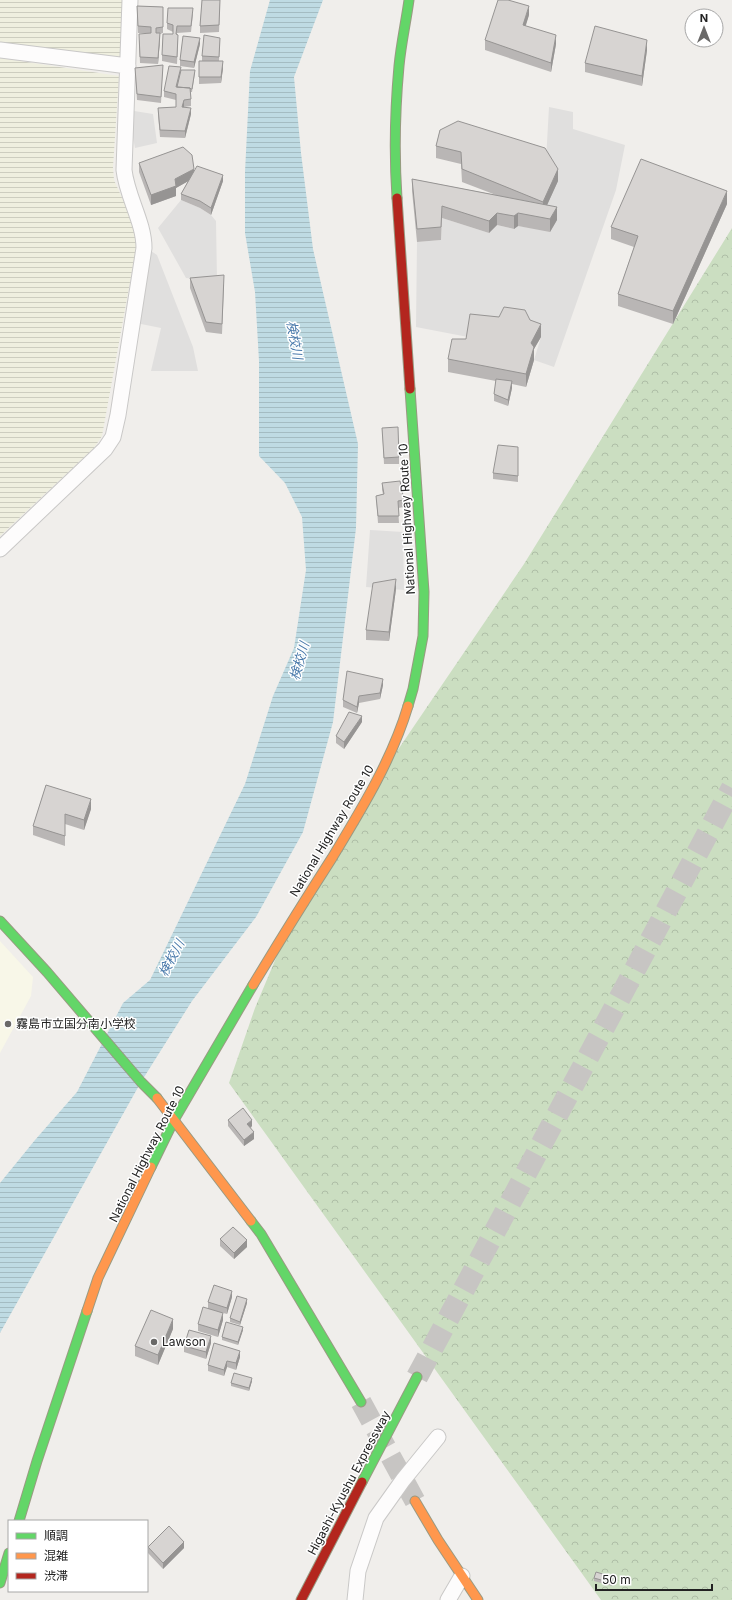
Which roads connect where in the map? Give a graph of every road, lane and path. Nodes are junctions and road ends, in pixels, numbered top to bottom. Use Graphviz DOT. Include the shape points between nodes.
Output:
graph roads {
  1 [pos="130,0"];
  2 [pos="409,0"];
  3 [pos="0,50"];
  4 [pos="128,66"];
  5 [pos="0,549"];
  6 [pos="0,921"];
  7 [pos="174,1120"];
  8 [pos="417,1377"];
  9 [pos="361,1402"];
  10 [pos="438,1437"];
  11 [pos="414,1501"];
  12 [pos="19,1520"];
  13 [pos="8,1556"];
  14 [pos="462,1576"];
  15 [pos="0,1583"];
  16 [pos="301,1600"];
  17 [pos="355,1600"];
  18 [pos="448,1600"];
  19 [pos="478,1600"];
  1 -- 4 [label="street"];
  2 -- 7 [label="main road, National Highway Route 10" via="399,66 396,174 424,592 423,636 413,689 402,726 360,812 270,957"];
  3 -- 4 [label="street"];
  4 -- 5 [label="street" via="125,183 144,238 144,248 113,437 104,449"];
  6 -- 7 [label="main road" via="141,1082 161,1101"];
  7 -- 9 [label="main road" via="261,1234"];
  7 -- 12 [label="main road, National Highway Route 10" via="98,1278"];
  8 -- 16 [label="main road, Higashi-Kyushu Expressway"];
  10 -- 17 [label="street" via="376,1518 358,1571"];
  11 -- 14 [label="main road"];
  13 -- 15 [label="main road"];
  14 -- 18 [label="street"];
  14 -- 19 [label="main road"];
}
